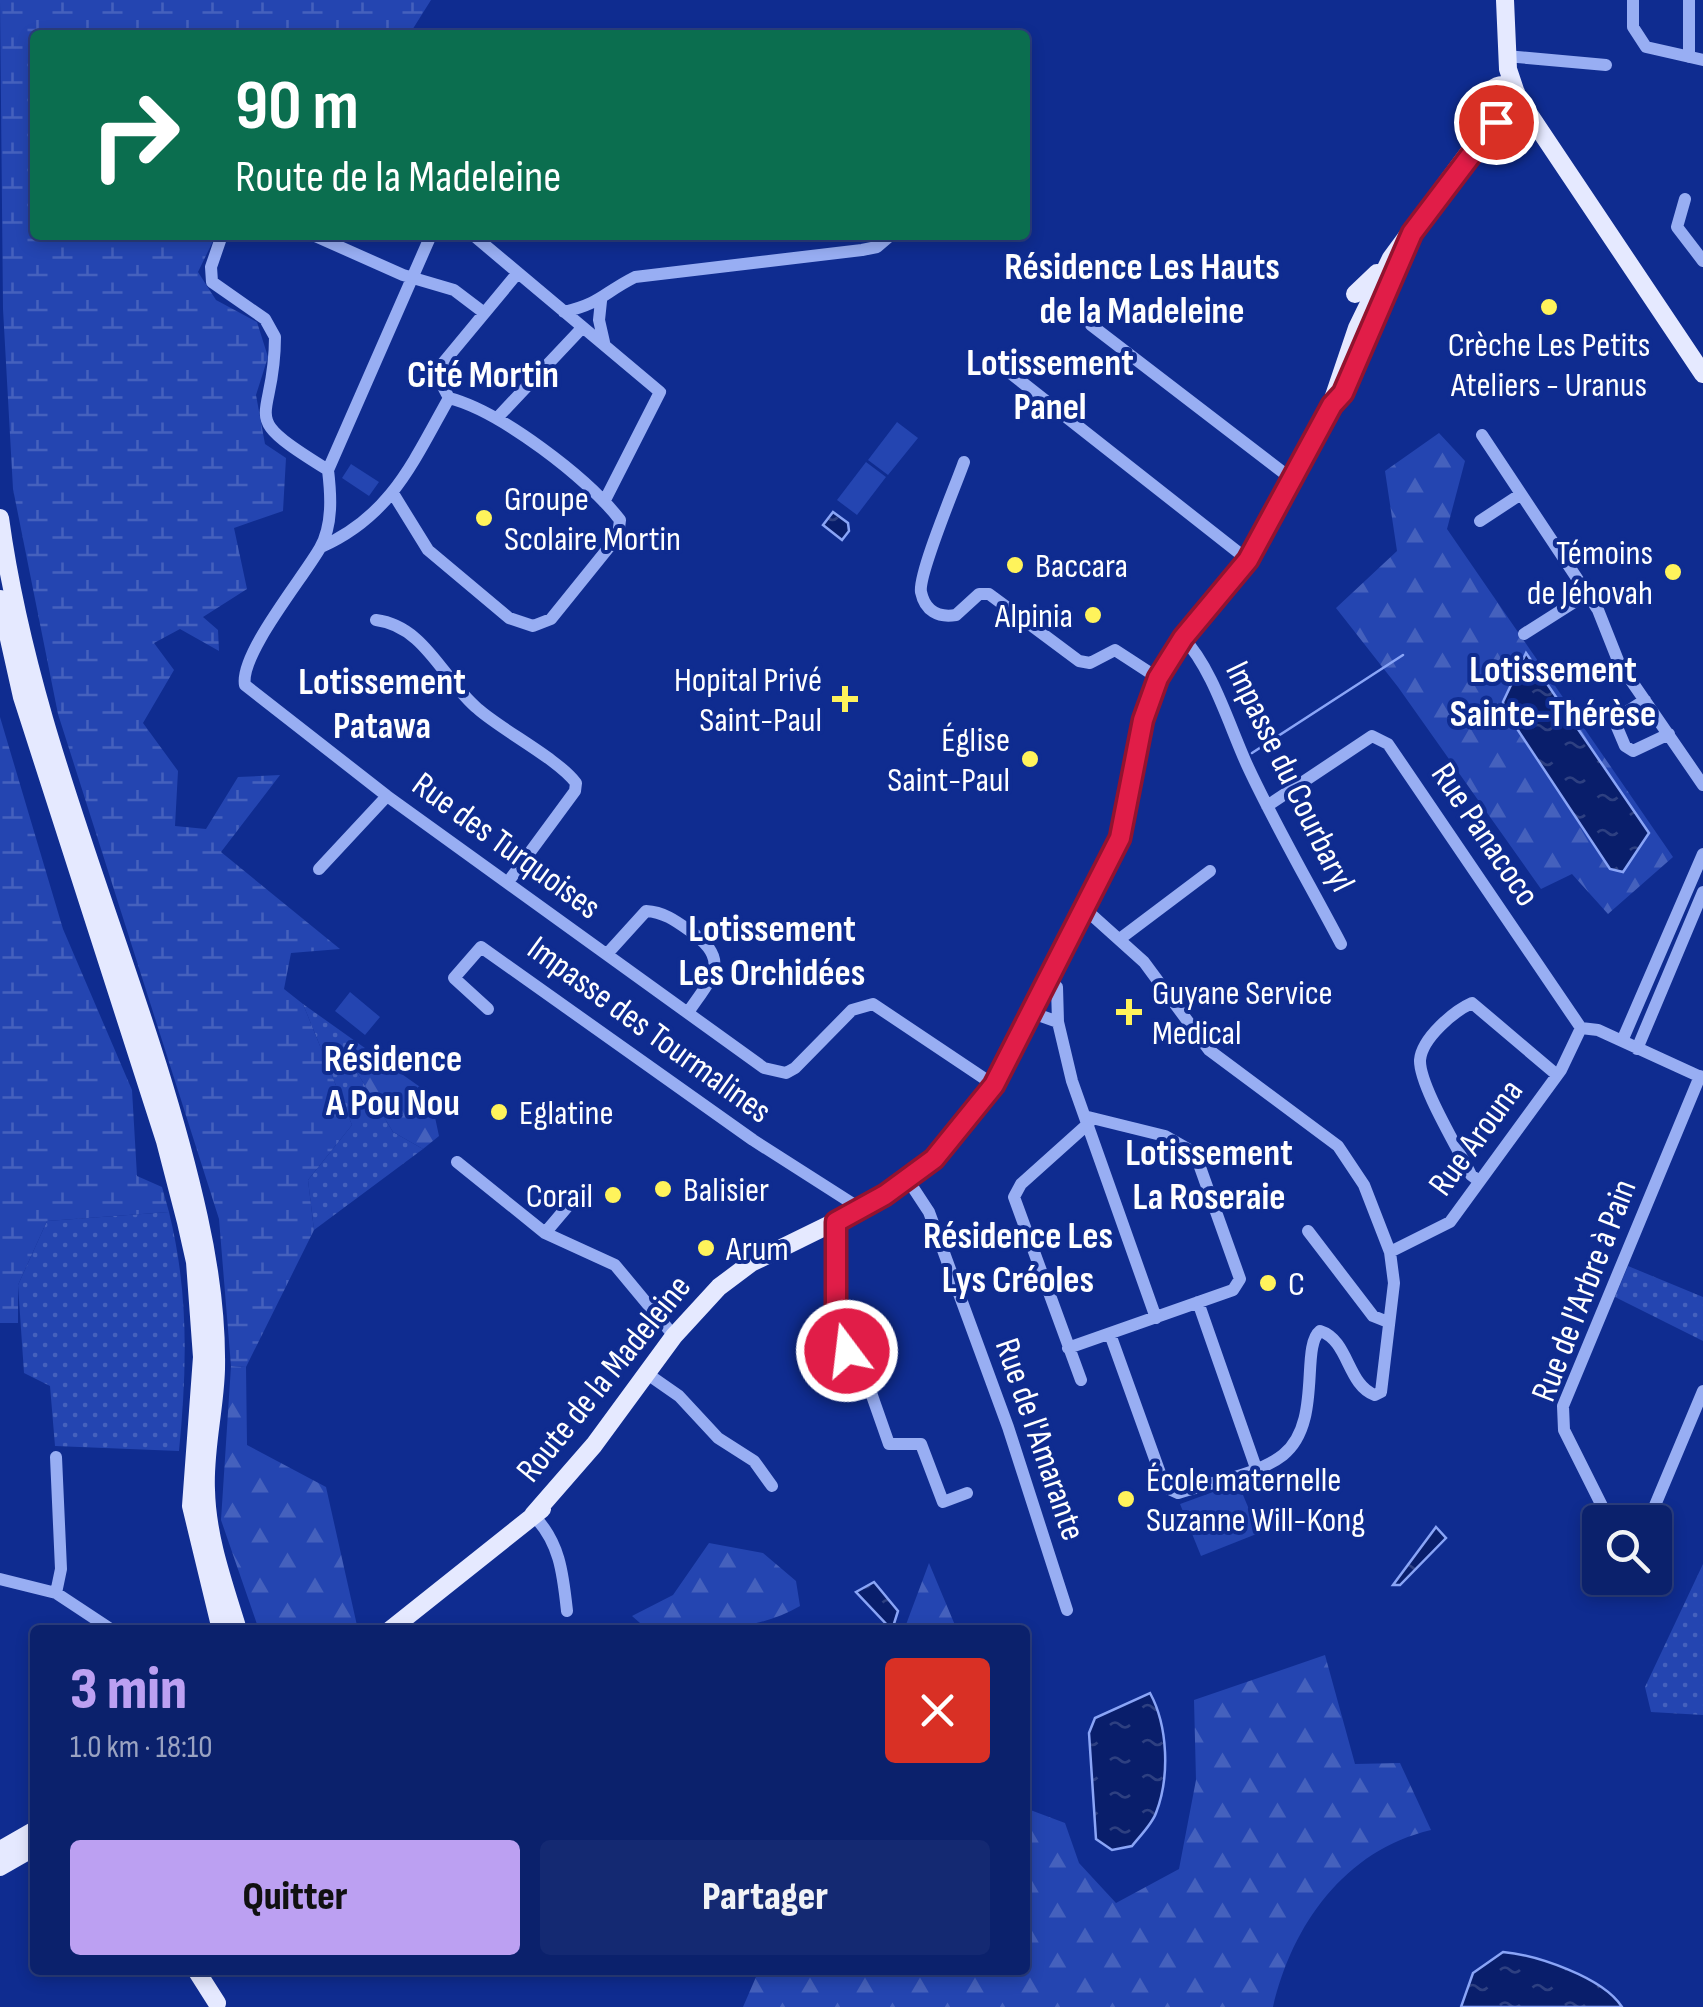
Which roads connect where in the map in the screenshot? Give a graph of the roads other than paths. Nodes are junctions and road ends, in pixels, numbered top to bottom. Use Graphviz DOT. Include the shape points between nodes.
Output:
graph roads {
  1 [pos="1504,0"];
  2 [pos="1632,0"];
  3 [pos="1690,0"];
  4 [pos="1504,34"];
  5 [pos="1506,56"];
  6 [pos="1696,59"];
  7 [pos="1606,65"];
  8 [pos="1517,95"];
  9 [pos="1491,96"];
  10 [pos="1506,115"];
  11 [pos="1469,152"];
  12 [pos="1568,175"];
  13 [pos="1686,200"];
  14 [pos="1412,233"];
  15 [pos="220,240"];
  16 [pos="326,240"];
  17 [pos="429,240"];
  18 [pos="480,240"];
  19 [pos="884,240"];
  20 [pos="1391,258"];
  21 [pos="1703,261"];
  22 [pos="516,275"];
  23 [pos="413,278"];
  24 [pos="602,301"];
  25 [pos="483,312"];
  26 [pos="564,312"];
  27 [pos="1091,325"];
  28 [pos="582,328"];
  29 [pos="1358,328"];
  30 [pos="604,342"];
  31 [pos="1009,372"];
  32 [pos="1703,374"];
  33 [pos="449,398"];
  34 [pos="1332,405"];
  35 [pos="499,416"];
  36 [pos="1482,435"];
  37 [pos="964,462"];
  38 [pos="328,470"];
  39 [pos="1294,480"];
  40 [pos="1521,494"];
  41 [pos="394,495"];
  42 [pos="604,502"];
  43 [pos="0,518"];
  44 [pos="1480,521"];
  45 [pos="321,547"];
  46 [pos="1248,560"];
  47 [pos="1587,594"];
  48 [pos="0,599"];
  49 [pos="376,620"];
  50 [pos="1524,634"];
  51 [pos="1183,638"];
  52 [pos="1158,678"];
  53 [pos="1645,700"];
  54 [pos="1669,734"];
  55 [pos="1703,786"];
  56 [pos="387,796"];
  57 [pos="1266,806"];
  58 [pos="1703,854"];
  59 [pos="319,870"];
  60 [pos="1210,871"];
  61 [pos="508,882"];
  62 [pos="1703,892"];
  63 [pos="1085,909"];
  64 [pos="1698,917"];
  65 [pos="1121,938"];
  66 [pos="1340,944"];
  67 [pos="606,954"];
  68 [pos="1047,978"];
  69 [pos="488,1009"];
  70 [pos="688,1011"];
  71 [pos="1030,1012"];
  72 [pos="1058,1022"];
  73 [pos="1581,1028"];
  74 [pos="1622,1041"];
  75 [pos="1637,1049"];
  76 [pos="1557,1076"];
  77 [pos="1701,1077"];
  78 [pos="994,1085"];
  79 [pos="1088,1120"];
  80 [pos="457,1162"];
  81 [pos="908,1180"];
  82 [pos="1479,1181"];
  83 [pos="578,1194"];
  84 [pos="861,1209"];
  85 [pos="836,1222"];
  86 [pos="1308,1231"];
  87 [pos="545,1233"];
  88 [pos="776,1252"];
  89 [pos="1390,1252"];
  90 [pos="1198,1302"];
  91 [pos="1156,1318"];
  92 [pos="1388,1322"];
  93 [pos="1110,1334"];
  94 [pos="674,1336"];
  95 [pos="1068,1348"];
  96 [pos="650,1377"];
  97 [pos="1081,1380"];
  98 [pos="1703,1391"];
  99 [pos="56,1457"];
  100 [pos="1256,1468"];
  101 [pos="772,1486"];
  102 [pos="967,1494"];
  103 [pos="1602,1505"];
  104 [pos="1655,1505"];
  105 [pos="533,1515"];
  106 [pos="0,1579"];
  107 [pos="56,1593"];
  108 [pos="1067,1610"];
  109 [pos="567,1611"];
  110 [pos="104,1625"];
  111 [pos="219,1625"];
  112 [pos="237,1625"];
  113 [pos="397,1625"];
  114 [pos="30,1833"];
  115 [pos="0,1850"];
  116 [pos="30,1850"];
  117 [pos="30,1859"];
  118 [pos="0,1867"];
  119 [pos="0,1875"];
  120 [pos="199,1975"];
  121 [pos="209,1975"];
  122 [pos="218,2005"];
  1 -- 4 [label="main road, Route de la Madeleine"];
  2 -- 6 [label="street" via="1638,40"];
  3 -- 6 [label="street"];
  4 -- 5 [label="main road, Route de la Madeleine"];
  4 -- 9 [label="main road, Route de la Madeleine"];
  5 -- 7 [label="street"];
  5 -- 8 [label="main road, Route de la Madeleine"];
  8 -- 9 [label="main road" via="1502,85"];
  8 -- 10 [label="main road, Route de la Madeleine"];
  8 -- 12 [label="main road"];
  9 -- 10 [label="main road" via="1496,113"];
  9 -- 11 [label="main road, Route de la Madeleine"];
  10 -- 11 [label="main road, Route de la Madeleine"];
  10 -- 12 [label="main road" via="1523,122"];
  11 -- 14 [label="main road, Route de la Madeleine"];
  12 -- 32 [label="main road"];
  13 -- 21 [label="street" via="1677,228"];
  14 -- 20 [label="main road, Route de la Madeleine"];
  14 -- 34 [label="main road, Route de la Madeleine"];
  15 -- 38 [label="street" via="212,282 258,313 276,337 264,403 268,425 279,440"];
  16 -- 23 [label="street"];
  17 -- 23 [label="street, Rue des Turquoises"];
  18 -- 22 [label="street"];
  19 -- 24 [label="street" via="862,250 635,276"];
  20 -- 29 [label="main road, Route de la Madeleine"];
  20 -- 29 [label="main road" via="1352,301"];
  22 -- 25 [label="street"];
  22 -- 26 [label="street"];
  23 -- 25 [label="street" via="454,290"];
  23 -- 38 [label="street, Rue des Turquoises"];
  24 -- 26 [label="street"];
  24 -- 30 [label="street"];
  25 -- 33 [label="street" via="441,368"];
  26 -- 28 [label="street"];
  27 -- 39 [label="street"];
  28 -- 30 [label="street"];
  28 -- 35 [label="street"];
  29 -- 34 [label="main road, Route de la Madeleine"];
  30 -- 42 [label="street" via="660,392"];
  31 -- 46 [label="street"];
  33 -- 35 [label="street"];
  33 -- 41 [label="street"];
  34 -- 39 [label="main road, Route de la Madeleine"];
  35 -- 42 [label="street"];
  36 -- 40 [label="street"];
  37 -- 52 [label="street" via="920,587 928,609 956,615 988,594 1079,661 1090,663 1115,650"];
  38 -- 45 [label="street, Rue des Turquoises" via="331,504"];
  39 -- 46 [label="main road, Route de la Madeleine"];
  40 -- 44 [label="street"];
  40 -- 47 [label="street"];
  41 -- 42 [label="street" via="428,550 509,618 532,626 551,619 618,536 620,520"];
  41 -- 45 [label="street" via="350,534"];
  43 -- 112 [label="main road" via="34,688 199,1217 215,1330 207,1516"];
  45 -- 56 [label="street, Rue des Turquoises" via="247,658 244,680"];
  46 -- 51 [label="main road, Route de la Madeleine"];
  47 -- 50 [label="street"];
  47 -- 53 [label="street" via="1619,663"];
  48 -- 111 [label="main road" via="22,697 186,1222 202,1357 191,1506"];
  49 -- 61 [label="street" via="410,634 477,708 576,783"];
  51 -- 52 [label="main road, Route de la Madeleine"];
  51 -- 57 [label="street, Impasse du Courbaryl" via="1200,656"];
  52 -- 63 [label="main road, Route de la Madeleine" via="1120,838"];
  53 -- 54 [label="street"];
  53 -- 54 [label="street" via="1614,720 1625,746 1633,751"];
  54 -- 55 [label="street"];
  56 -- 59 [label="street"];
  56 -- 61 [label="street, Rue des Turquoises"];
  57 -- 66 [label="street, Impasse du Courbaryl"];
  57 -- 73 [label="street, Rue Panacoco" via="1372,736 1388,744"];
  58 -- 74 [label="street"];
  60 -- 65 [label="street"];
  61 -- 67 [label="street, Rue des Turquoises"];
  62 -- 64 [label="street"];
  63 -- 65 [label="street"];
  63 -- 68 [label="main road, Route de la Madeleine"];
  64 -- 75 [label="street"];
  65 -- 89 [label="street" via="1209,1050 1338,1146 1364,1186"];
  67 -- 70 [label="street, Rue des Turquoises"];
  67 -- 70 [label="street" via="646,911 694,934 716,963"];
  68 -- 71 [label="main road, Route de la Madeleine"];
  68 -- 72 [label="street" via="1057,987"];
  69 -- 84 [label="street, Impasse des Tourmalines" via="454,978 481,947 752,1140"];
  70 -- 78 [label="street, Rue des Turquoises" via="764,1068 786,1073 852,1010 873,1004"];
  71 -- 72 [label="street"];
  71 -- 78 [label="main road, Route de la Madeleine"];
  72 -- 79 [label="street"];
  73 -- 74 [label="street, Rue de l'Arbre à Pain"];
  73 -- 76 [label="street, Rue Arouna"];
  74 -- 75 [label="street, Rue de l'Arbre à Pain"];
  75 -- 77 [label="street, Rue de l'Arbre à Pain"];
  76 -- 82 [label="street, Rue Arouna"];
  76 -- 82 [label="street" via="1472,1004 1428,1042 1420,1059 1425,1079"];
  77 -- 103 [label="street, Rue de l'Arbre à Pain" via="1563,1406 1564,1430"];
  78 -- 81 [label="main road, Route de la Madeleine" via="950,1142"];
  79 -- 90 [label="street" via="1165,1136 1196,1154 1240,1276 1233,1290"];
  79 -- 91 [label="street"];
  79 -- 95 [label="street" via="1014,1197"];
  80 -- 87 [label="street"];
  81 -- 84 [label="main road, Route de la Madeleine"];
  81 -- 108 [label="street, Rue de l'Amarante" via="935,1230 1008,1427"];
  82 -- 89 [label="street, Rue Arouna" via="1446,1226"];
  83 -- 87 [label="street"];
  84 -- 85 [label="main road, Route de la Madeleine"];
  85 -- 88 [label="main road, Route de la Madeleine"];
  85 -- 102 [label="street" via="836,1323 890,1444 921,1444 943,1502"];
  86 -- 92 [label="street" via="1372,1316"];
  87 -- 94 [label="street" via="615,1266"];
  88 -- 94 [label="main road, Route de la Madeleine" via="728,1280"];
  88 -- 96 [label="main road, Route de la Madeleine" via="712,1305"];
  89 -- 92 [label="street"];
  90 -- 91 [label="street"];
  90 -- 100 [label="street"];
  91 -- 93 [label="street"];
  92 -- 100 [label="street" via="1385,1384 1376,1395 1362,1387 1334,1338 1314,1335 1300,1436 1287,1452"];
  93 -- 95 [label="street"];
  93 -- 100 [label="street" via="1165,1487 1178,1493"];
  94 -- 96 [label="main road, Route de la Madeleine"];
  95 -- 97 [label="street"];
  96 -- 101 [label="street" via="754,1461"];
  96 -- 105 [label="main road, Route de la Madeleine"];
  98 -- 104 [label="street"];
  99 -- 107 [label="street"];
  105 -- 109 [label="street" via="550,1532"];
  105 -- 113 [label="main road, Route de la Madeleine"];
  106 -- 107 [label="street"];
  107 -- 110 [label="street"];
  114 -- 115 [label="main road"];
  116 -- 118 [label="main road"];
  117 -- 119 [label="main road"];
  120 -- 122 [label="main road"];
  121 -- 122 [label="main road"];
}
